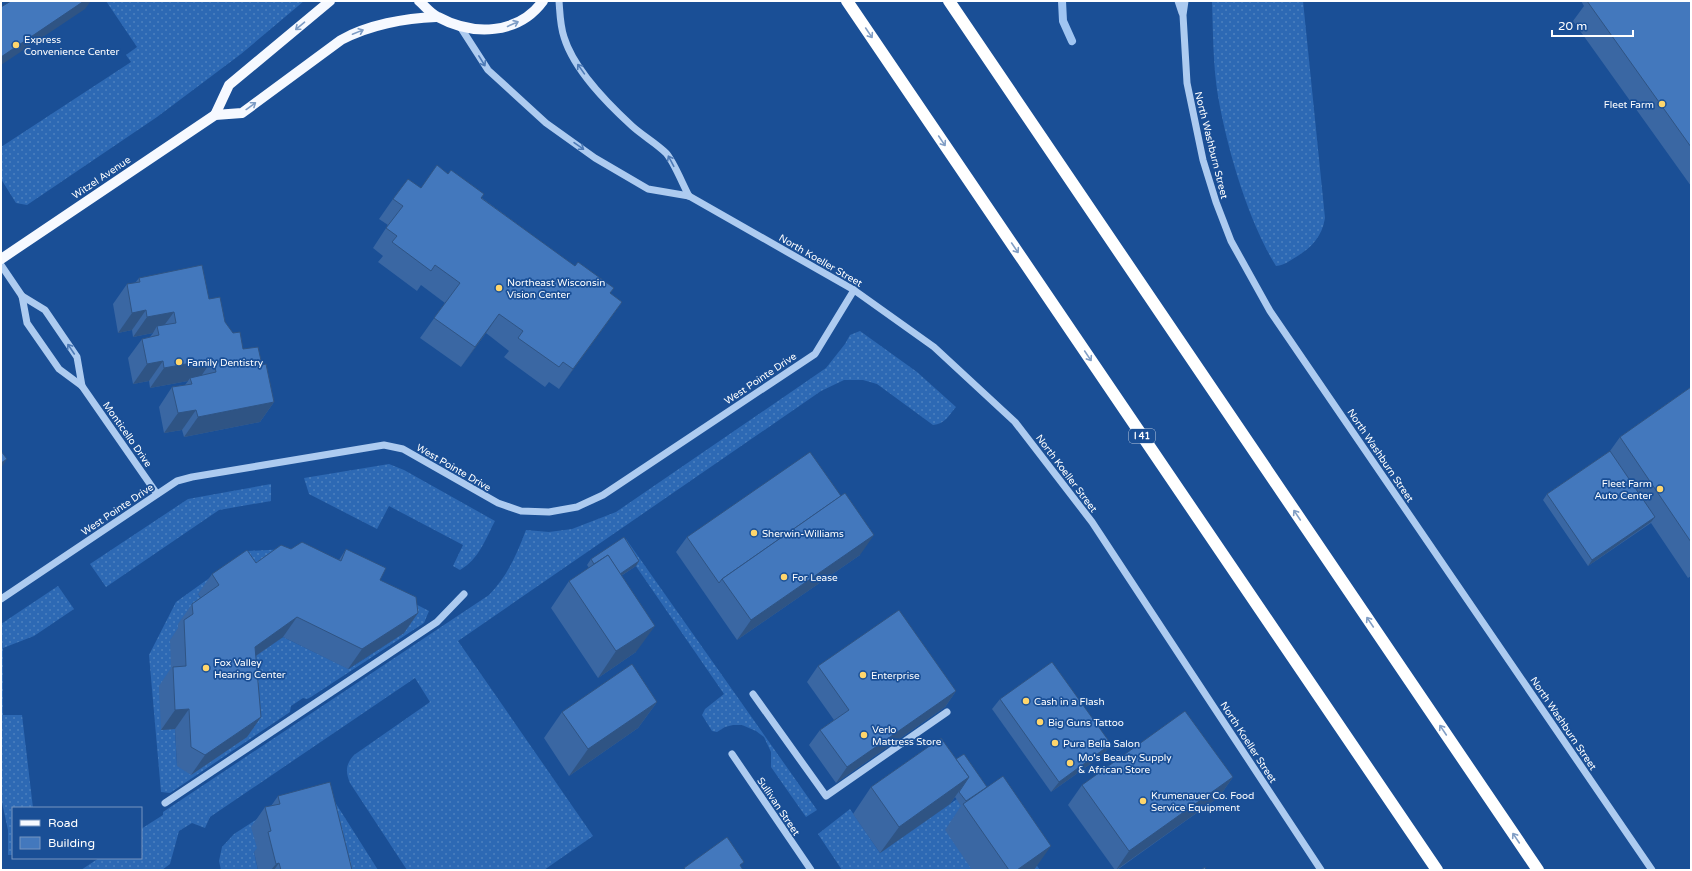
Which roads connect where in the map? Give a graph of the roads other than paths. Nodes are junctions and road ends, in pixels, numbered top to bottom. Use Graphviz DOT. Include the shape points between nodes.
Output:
graph roads {
  1 [pos="330,1"];
  2 [pos="419,1"];
  3 [pos="543,1"];
  4 [pos="559,1"];
  5 [pos="847,1"];
  6 [pos="949,1"];
  7 [pos="1178,1"];
  8 [pos="1185,1"];
  9 [pos="1183,15"];
  10 [pos="436,17"];
  11 [pos="461,28"];
  12 [pos="215,115"];
  13 [pos="689,196"];
  14 [pos="1,259"];
  15 [pos="1,265"];
  16 [pos="854,290"];
  17 [pos="22,296"];
  18 [pos="82,386"];
  19 [pos="157,494"];
  20 [pos="464,594"];
  21 [pos="1,599"];
  22 [pos="753,694"];
  23 [pos="947,712"];
  24 [pos="732,754"];
  25 [pos="165,803"];
  26 [pos="811,870"];
  27 [pos="1321,870"];
  28 [pos="1437,870"];
  29 [pos="1538,870"];
  30 [pos="1652,870"];
  1 -- 12 [label="main road, one-way" via="229,85"];
  2 -- 10 [label="main road"];
  11 -- 3 [label="main road, one-way" via="485,31 509,26 531,15"];
  13 -- 4 [label="street, one-way" via="667,154 633,126 582,72 564,38 560,24"];
  5 -- 28 [label="highway, I 41, one-way"];
  29 -- 6 [label="highway, one-way"];
  7 -- 9 [label="street, North Washburn Street"];
  8 -- 9 [label="street, North Washburn Street"];
  9 -- 30 [label="street, North Washburn Street" via="1187,82 1195,125 1216,202 1231,241 1270,311"];
  10 -- 11 [label="main road"];
  12 -- 10 [label="main road, Witzel Avenue, one-way" via="242,113 355,32 418,18"];
  11 -- 13 [label="street, North Koeller Street, one-way" via="488,70 546,123 595,158 648,189"];
  12 -- 14 [label="main road, Witzel Avenue"];
  13 -- 16 [label="street, North Koeller Street"];
  15 -- 17 [label="street, Monticello Drive"];
  16 -- 19 [label="street, West Pointe Drive" via="815,354 603,495 577,507 548,512 520,511 498,503 403,449 384,446 192,477 177,482"];
  16 -- 27 [label="street, North Koeller Street" via="934,346 1015,422 1092,522"];
  17 -- 18 [label="street, Monticello Drive" via="27,323 59,368"];
  18 -- 17 [label="street, Monticello Drive, one-way" via="77,357 45,310"];
  18 -- 19 [label="street, Monticello Drive"];
  19 -- 21 [label="street, West Pointe Drive"];
  20 -- 25 [label="street" via="437,622"];
  22 -- 23 [label="street" via="826,796"];
  24 -- 26 [label="street, Sullivan Street"];
}
